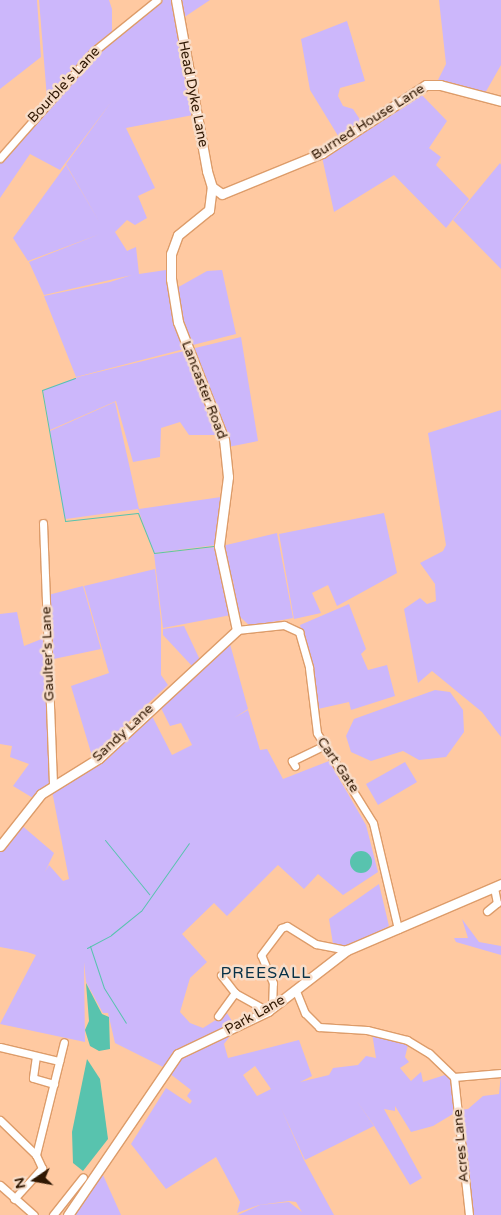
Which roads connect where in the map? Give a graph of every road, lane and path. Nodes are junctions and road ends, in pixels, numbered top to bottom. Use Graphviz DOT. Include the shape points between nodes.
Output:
graph roads {
  1 [pos="157,0"];
  2 [pos="176,0"];
  3 [pos="501,101"];
  4 [pos="0,158"];
  5 [pos="212,187"];
  6 [pos="232,192"];
  7 [pos="209,210"];
  8 [pos="43,523"];
  9 [pos="237,630"];
  10 [pos="325,745"];
  11 [pos="294,766"];
  12 [pos="53,786"];
  13 [pos="0,846"];
  14 [pos="498,885"];
  15 [pos="494,910"];
  16 [pos="398,929"];
  17 [pos="347,950"];
  18 [pos="221,975"];
  19 [pos="289,993"];
  20 [pos="235,994"];
  21 [pos="270,1009"];
  22 [pos="218,1016"];
  23 [pos="64,1042"];
  24 [pos="0,1047"];
  25 [pos="36,1056"];
  26 [pos="59,1061"];
  27 [pos="501,1073"];
  28 [pos="454,1077"];
  29 [pos="54,1084"];
  30 [pos="0,1120"];
  31 [pos="36,1155"];
  32 [pos="83,1178"];
  33 [pos="0,1185"];
  34 [pos="14,1200"];
  35 [pos="34,1215"];
  36 [pos="53,1215"];
  37 [pos="68,1215"];
  38 [pos="469,1215"];
  1 -- 4 [label="street, Bourble's Lane" via="94,51"];
  2 -- 5 [label="main road, Head Dyke Lane"];
  3 -- 6 [label="main road, Burned House Lane" via="463,94 440,84 426,86 322,153"];
  5 -- 6 [label="main road" via="222,194"];
  5 -- 7 [label="main road"];
  6 -- 7 [label="main road, Lancaster Road"];
  7 -- 9 [label="main road, Lancaster Road" via="178,235 171,254 171,280 178,322 224,440 228,477 219,546"];
  8 -- 12 [label="street, Gaulter's Lane"];
  9 -- 10 [label="street, Cart Gate" via="284,624 299,632 309,668 317,733"];
  9 -- 12 [label="main road, Sandy Lane" via="148,709 99,758"];
  10 -- 11 [label="street" via="292,761"];
  10 -- 16 [label="street, Cart Gate" via="373,823"];
  12 -- 13 [label="main road, Sandy Lane" via="35,801"];
  14 -- 15 [label="street"];
  14 -- 16 [label="main road, Park Lane"];
  16 -- 17 [label="main road, Park Lane"];
  17 -- 19 [label="main road, Park Lane"];
  17 -- 21 [label="street" via="316,944 287,926 281,928 263,952 273,983"];
  18 -- 20 [label="street"];
  19 -- 21 [label="main road, Park Lane"];
  19 -- 28 [label="street" via="316,1026 367,1030 406,1040 429,1053"];
  20 -- 21 [label="street"];
  20 -- 22 [label="street"];
  21 -- 37 [label="main road, Park Lane" via="175,1057"];
  23 -- 26 [label="street"];
  24 -- 25 [label="street"];
  25 -- 26 [label="street"];
  25 -- 29 [label="street" via="33,1078"];
  26 -- 29 [label="street"];
  27 -- 28 [label="street"];
  28 -- 38 [label="street, Acres Lane"];
  29 -- 31 [label="street"];
  30 -- 31 [label="street"];
  31 -- 34 [label="street" via="42,1168"];
  32 -- 36 [label="street"];
  33 -- 34 [label="street"];
  34 -- 35 [label="street"];
}
